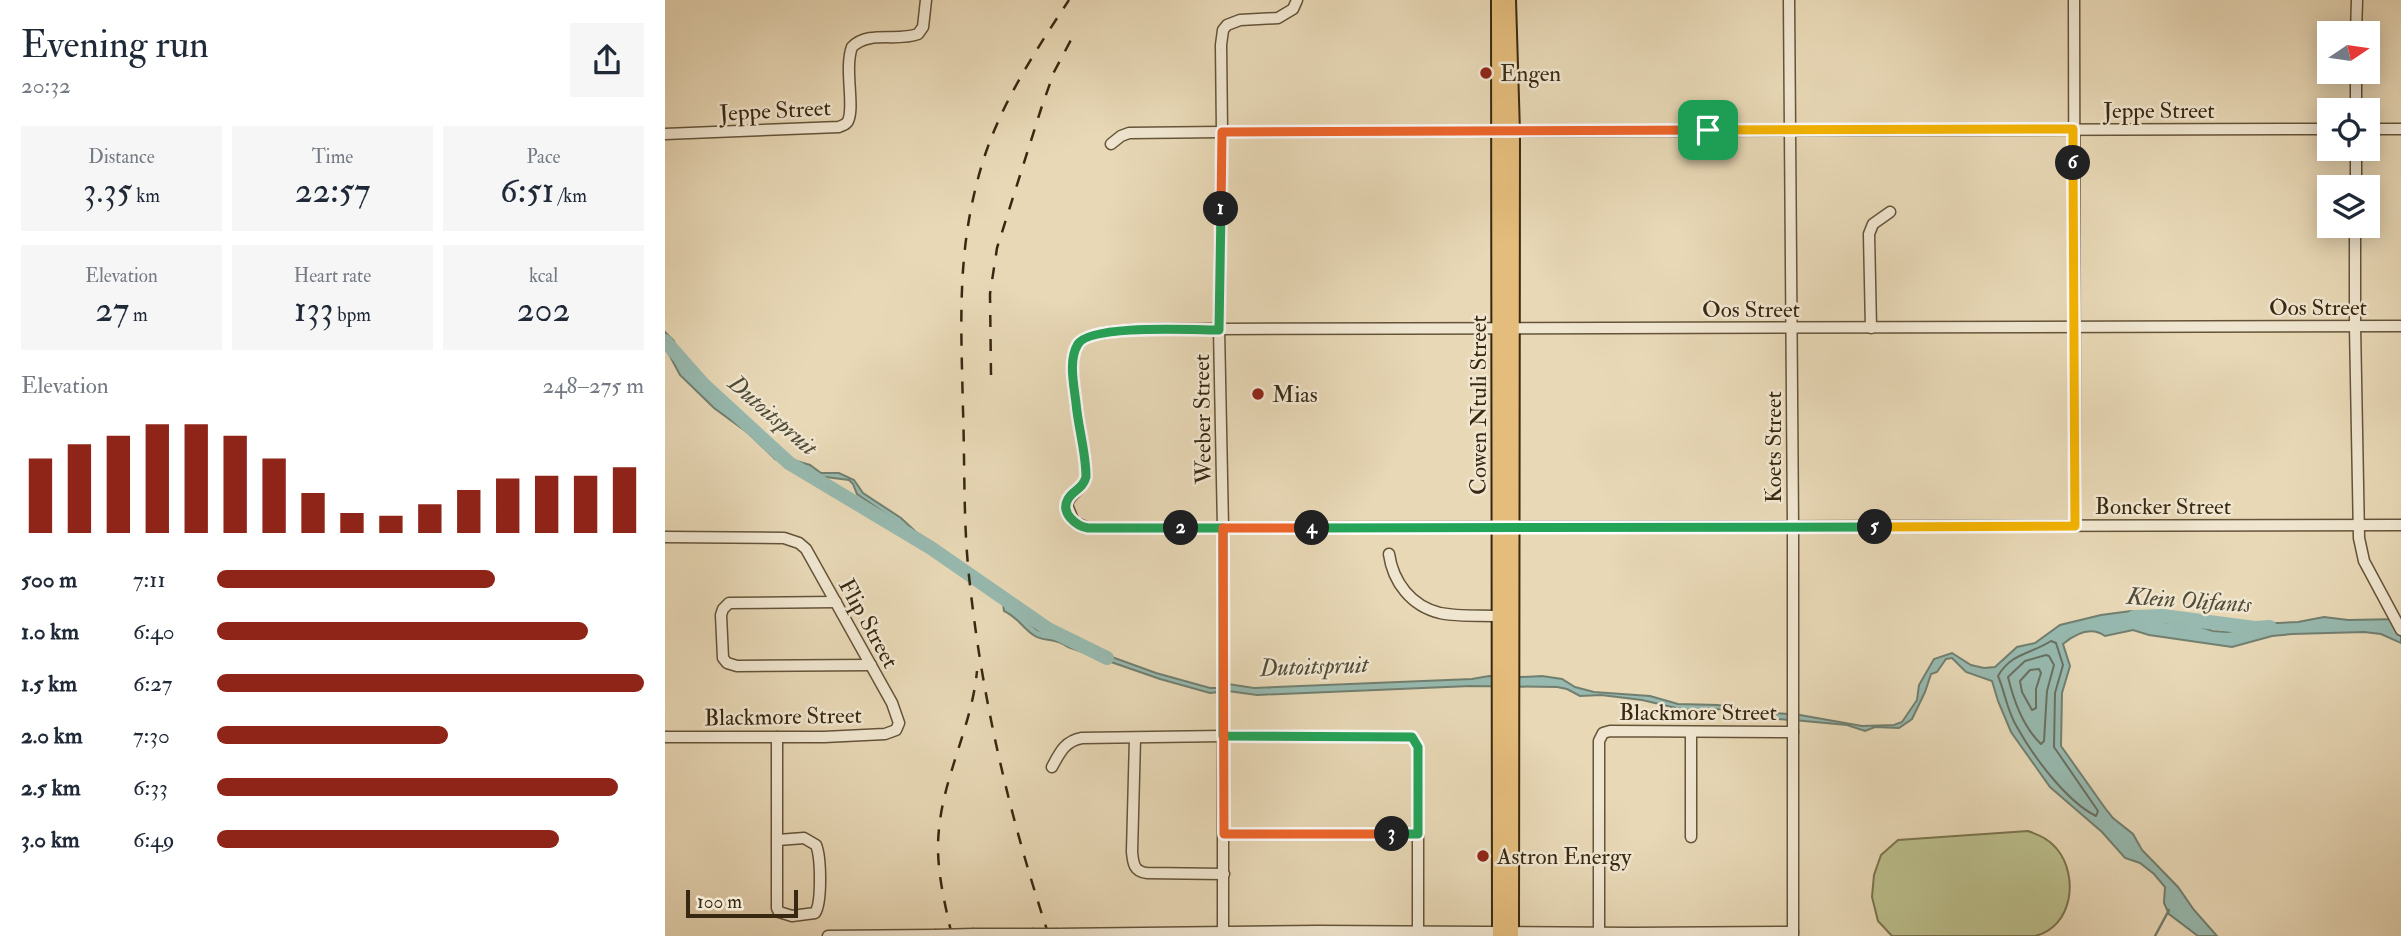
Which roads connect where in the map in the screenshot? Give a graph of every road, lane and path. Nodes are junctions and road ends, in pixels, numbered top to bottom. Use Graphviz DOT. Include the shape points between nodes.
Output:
graph roads {
  1 [pos="926,0"];
  2 [pos="1297,0"];
  3 [pos="1499,0"];
  4 [pos="1508,0"];
  5 [pos="1789,0"];
  6 [pos="2074,0"];
  7 [pos="2357,0"];
  8 [pos="2356,21"];
  9 [pos="1791,129"];
  10 [pos="2073,129"];
  11 [pos="2317,129"];
  12 [pos="2380,129"];
  13 [pos="2401,129"];
  14 [pos="1222,132"];
  15 [pos="1506,132"];
  16 [pos="665,134"];
  17 [pos="1111,144"];
  18 [pos="1890,212"];
  19 [pos="2355,238"];
  20 [pos="2355,326"];
  21 [pos="2401,326"];
  22 [pos="2074,327"];
  23 [pos="1792,328"];
  24 [pos="1871,328"];
  25 [pos="1506,329"];
  26 [pos="1219,330"];
  27 [pos="2401,525"];
  28 [pos="2075,526"];
  29 [pos="2359,526"];
  30 [pos="1085,528"];
  31 [pos="1223,528"];
  32 [pos="1507,528"];
  33 [pos="1793,528"];
  34 [pos="665,537"];
  35 [pos="1389,554"];
  36 [pos="836,602"];
  37 [pos="1500,616"];
  38 [pos="2401,629"];
  39 [pos="871,665"];
  40 [pos="1506,669"];
  41 [pos="899,726"];
  42 [pos="1793,728"];
  43 [pos="1691,732"];
  44 [pos="1223,736"];
  45 [pos="665,737"];
  46 [pos="776,737"];
  47 [pos="1135,738"];
  48 [pos="1052,767"];
  49 [pos="1224,834"];
  50 [pos="1418,834"];
  51 [pos="1691,838"];
  52 [pos="778,840"];
  53 [pos="1224,874"];
  54 [pos="1418,932"];
  55 [pos="1599,933"];
  56 [pos="935,934"];
  57 [pos="1506,934"];
  58 [pos="1793,934"];
  59 [pos="1223,935"];
  60 [pos="1632,935"];
  61 [pos="828,936"];
  1 -- 16 [label="street, Jeppe Street" via="918,34 856,43 850,53 845,124"];
  2 -- 14 [label="street, Weeber Street" via="1293,9 1278,18 1240,20 1223,30"];
  3 -- 15 [label="highway, Cowen Ntuli Street"];
  4 -- 15 [label="highway, Cowen Ntuli Street"];
  5 -- 9 [label="street, Koets Street"];
  6 -- 10 [label="street"];
  7 -- 8 [label="street"];
  9 -- 10 [label="street, Jeppe Street"];
  9 -- 15 [label="street, Jeppe Street"];
  9 -- 23 [label="street, Koets Street"];
  10 -- 11 [label="street, Jeppe Street"];
  10 -- 22 [label="street"];
  12 -- 13 [label="street"];
  14 -- 15 [label="street, Jeppe Street"];
  14 -- 17 [label="street, Jeppe Street" via="1129,133"];
  14 -- 26 [label="street, Weeber Street"];
  15 -- 25 [label="highway, Cowen Ntuli Street"];
  18 -- 24 [label="street" via="1873,224 1868,234"];
  19 -- 20 [label="street"];
  20 -- 21 [label="street, Oos Street"];
  20 -- 22 [label="street, Oos Street"];
  20 -- 29 [label="street"];
  22 -- 24 [label="street, Oos Street"];
  22 -- 28 [label="street"];
  23 -- 24 [label="street, Oos Street"];
  23 -- 25 [label="street, Oos Street"];
  23 -- 33 [label="street, Koets Street"];
  25 -- 26 [label="street, Oos Street"];
  25 -- 32 [label="highway, Cowen Ntuli Street"];
  26 -- 30 [label="street, Oos Street" via="1101,332 1076,346 1076,407 1086,477 1067,505 1070,518"];
  26 -- 31 [label="street, Weeber Street"];
  27 -- 29 [label="street, Boncker Street"];
  28 -- 29 [label="street, Boncker Street"];
  28 -- 33 [label="street, Boncker Street"];
  29 -- 38 [label="street" via="2364,561"];
  30 -- 31 [label="street, Boncker Street"];
  31 -- 32 [label="street, Boncker Street"];
  31 -- 44 [label="street, Weeber Street"];
  32 -- 33 [label="street, Boncker Street"];
  32 -- 37 [label="highway, Cowen Ntuli Street"];
  32 -- 40 [label="highway, Cowen Ntuli Street"];
  33 -- 42 [label="street, Koets Street"];
  34 -- 36 [label="street, Flip Street" via="775,537 799,543"];
  35 -- 37 [label="street" via="1399,587 1413,599 1449,614"];
  36 -- 39 [label="street, Flip Street"];
  36 -- 39 [label="street" via="729,603 721,615 723,658 737,666"];
  37 -- 40 [label="highway, Cowen Ntuli Street"];
  39 -- 41 [label="street, Flip Street" via="897,712"];
  40 -- 57 [label="highway, Cowen Ntuli Street"];
  41 -- 46 [label="street, Blackmore Street" via="885,734"];
  42 -- 43 [label="street, Blackmore Street"];
  42 -- 58 [label="street, Koets Street"];
  43 -- 51 [label="street"];
  43 -- 55 [label="street, Blackmore Street" via="1603,733 1599,741"];
  44 -- 47 [label="street"];
  44 -- 49 [label="street, Weeber Street"];
  44 -- 50 [label="street" via="1412,737 1418,747"];
  45 -- 46 [label="street, Blackmore Street"];
  46 -- 52 [label="street"];
  47 -- 48 [label="street" via="1076,739 1065,745"];
  47 -- 53 [label="street" via="1132,852 1136,870"];
  49 -- 50 [label="street"];
  49 -- 53 [label="street, Weeber Street"];
  50 -- 54 [label="street"];
  52 -- 52 [label="street" via="779,912 815,914 819,902 816,845 804,838"];
  53 -- 59 [label="street, Weeber Street"];
  54 -- 57 [label="street"];
  54 -- 59 [label="street"];
  55 -- 57 [label="street"];
  55 -- 60 [label="street"];
  56 -- 59 [label="street, bridge"];
  56 -- 61 [label="street"];
  58 -- 60 [label="street"];
}
